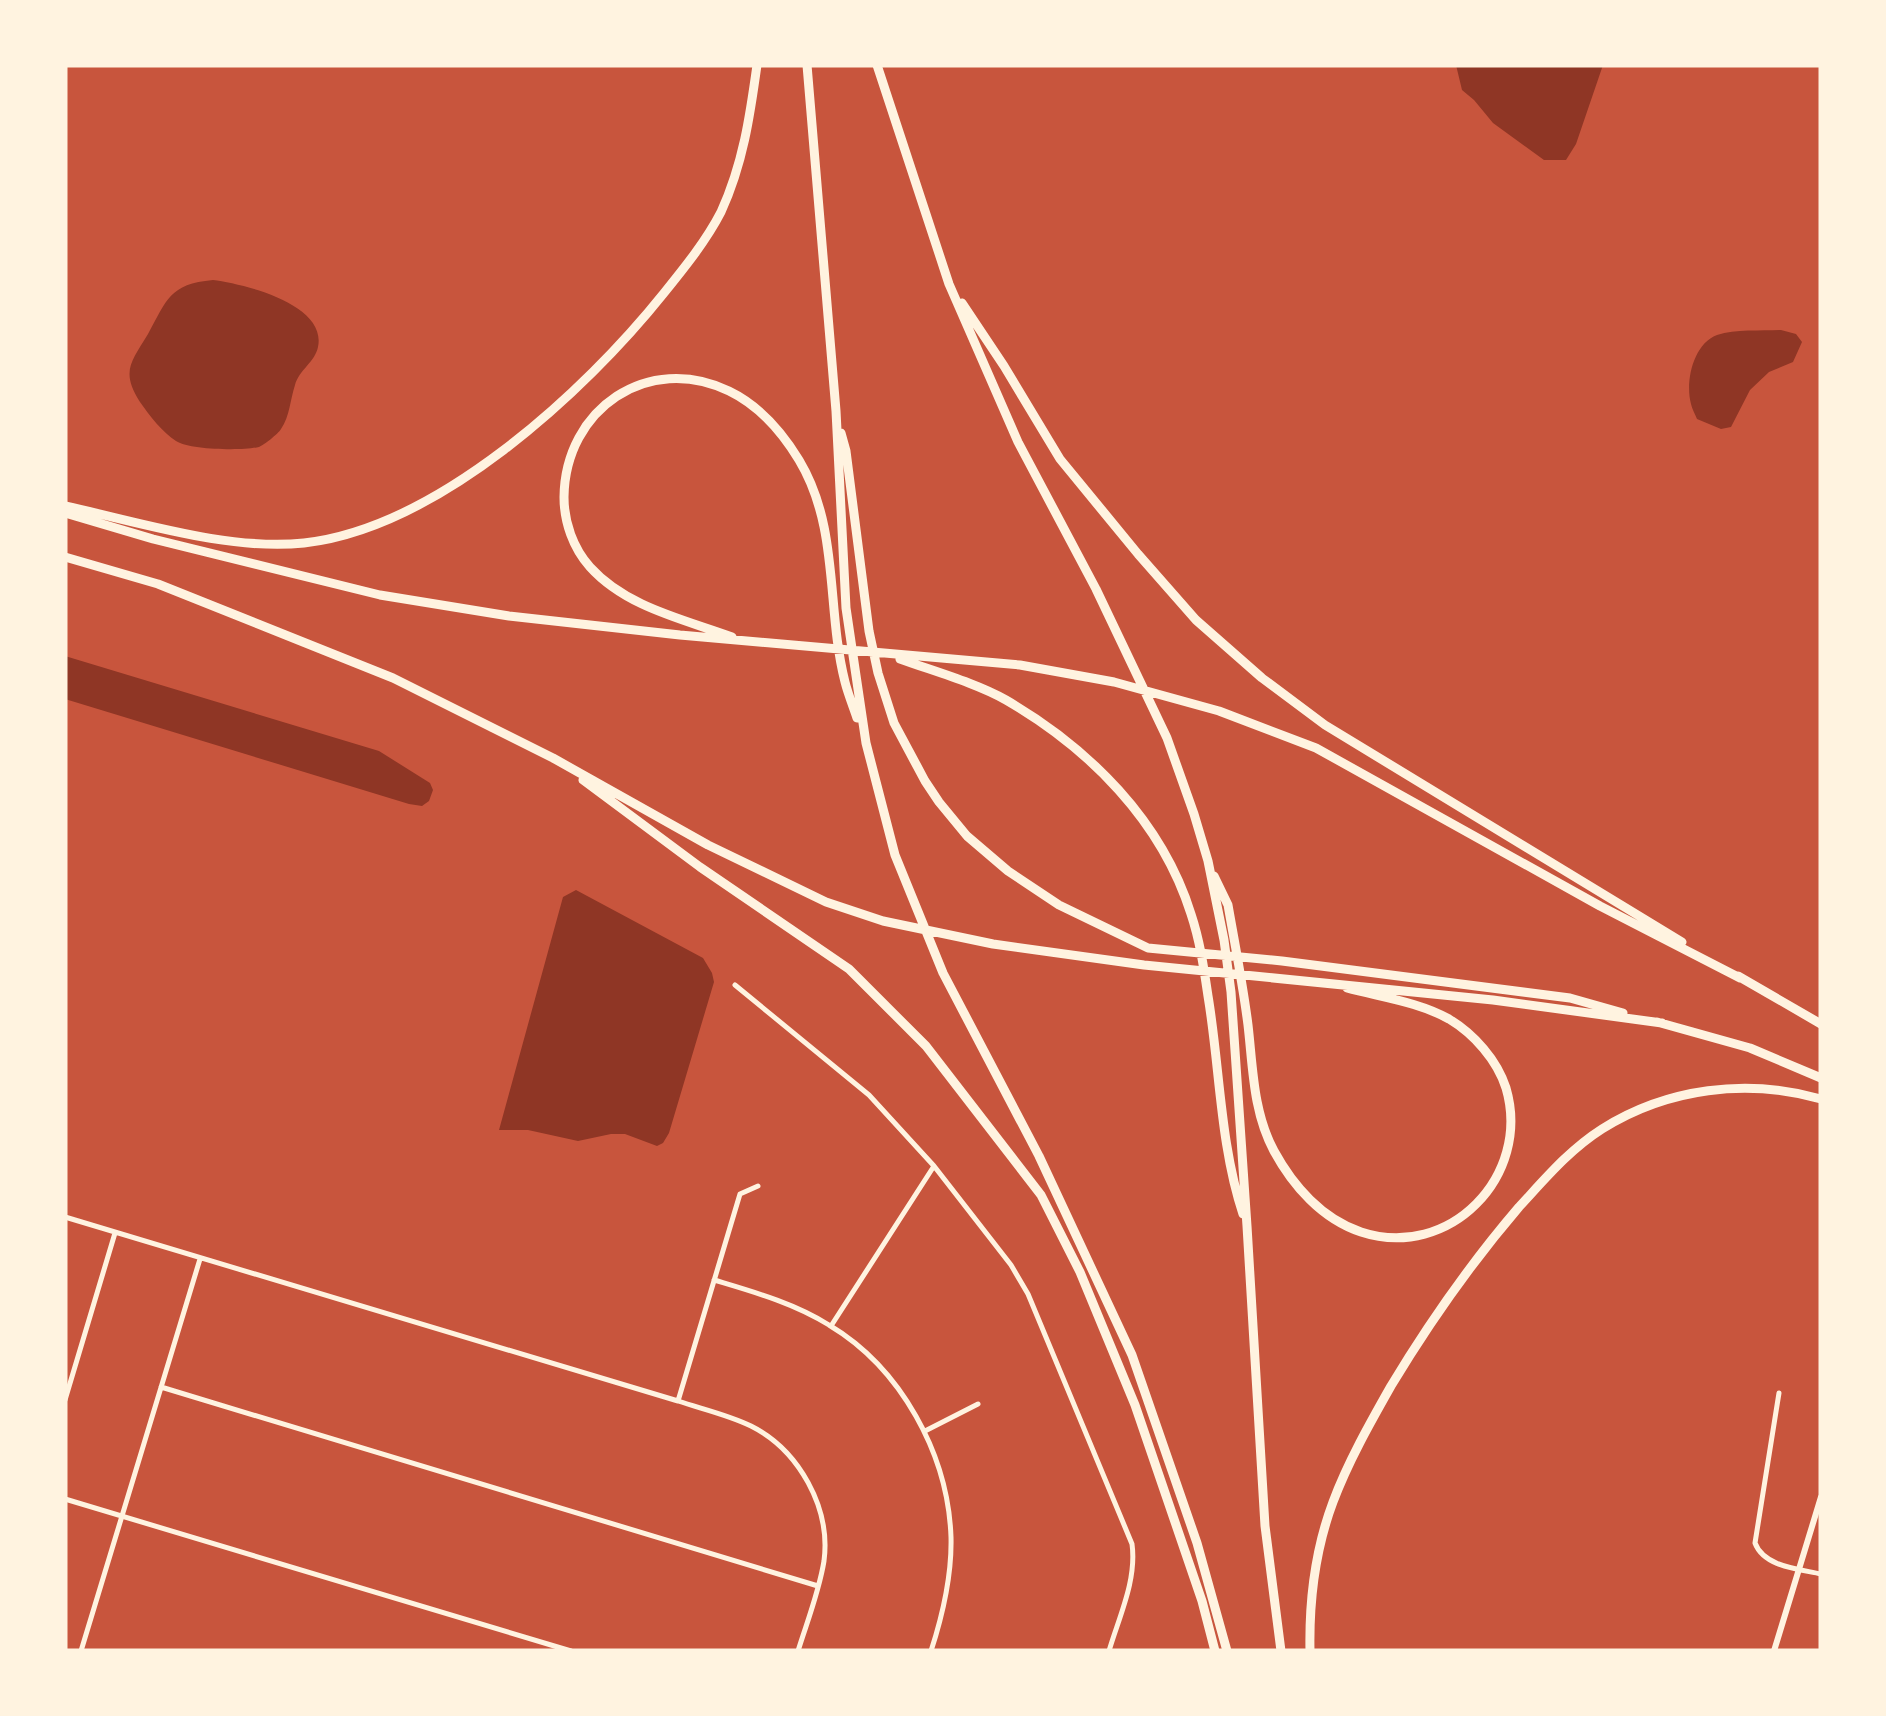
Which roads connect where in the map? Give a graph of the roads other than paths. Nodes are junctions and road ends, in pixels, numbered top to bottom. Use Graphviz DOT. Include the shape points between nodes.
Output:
graph roads {
  1 [pos="756,65"];
  2 [pos="807,65"];
  3 [pos="877,65"];
  4 [pos="949,284"];
  5 [pos="836,412"];
  6 [pos="65,509"];
  7 [pos="65,557"];
  8 [pos="744,641"];
  9 [pos="888,654"];
  10 [pos="866,743"];
  11 [pos="553,758"];
  12 [pos="1208,861"];
  13 [pos="1740,978"];
  14 [pos="1320,981"];
  15 [pos="735,985"];
  16 [pos="1662,1023"];
  17 [pos="1821,1024"];
  18 [pos="1821,1078"];
  19 [pos="1821,1099"];
  20 [pos="934,1166"];
  21 [pos="758,1186"];
  22 [pos="65,1218"];
  23 [pos="1248,1226"];
  24 [pos="116,1233"];
  25 [pos="200,1259"];
  26 [pos="714,1280"];
  27 [pos="831,1326"];
  28 [pos="160,1387"];
  29 [pos="1779,1393"];
  30 [pos="65,1400"];
  31 [pos="678,1401"];
  32 [pos="978,1404"];
  33 [pos="925,1431"];
  34 [pos="1821,1497"];
  35 [pos="65,1499"];
  36 [pos="121,1516"];
  37 [pos="1800,1569"];
  38 [pos="1821,1574"];
  39 [pos="818,1586"];
  40 [pos="81,1651"];
  41 [pos="570,1651"];
  42 [pos="798,1651"];
  43 [pos="932,1651"];
  44 [pos="1108,1651"];
  45 [pos="1216,1651"];
  46 [pos="1227,1651"];
  47 [pos="1281,1651"];
  48 [pos="1310,1651"];
  49 [pos="1774,1651"];
  1 -- 6 [label="highway" via="736,175 694,256 580,386 448,488 382,523 304,543 238,544"];
  2 -- 5 [label="highway"];
  3 -- 4 [label="highway"];
  4 -- 12 [label="highway" via="1018,442 1167,738"];
  4 -- 13 [label="highway" via="1060,459 1196,620 1262,678 1325,725"];
  5 -- 10 [label="highway" via="846,608"];
  5 -- 16 [label="highway" via="869,631 898,733 924,781 968,836 1008,871 1059,905 1148,948 1570,998"];
  6 -- 8 [label="highway" via="153,539 380,595"];
  7 -- 11 [label="highway" via="158,584 393,678"];
  8 -- 9 [label="highway"];
  8 -- 10 [label="highway" via="628,597 589,567 570,534 567,464 593,415 622,392 661,380 716,386 747,402 789,445 822,516 844,682"];
  9 -- 13 [label="highway" via="1020,665 1219,710 1316,748"];
  9 -- 23 [label="highway" via="1004,699 1079,748 1145,822 1182,888 1198,938 1232,1183"];
  10 -- 46 [label="highway" via="895,855 944,973 1132,1355 1198,1542"];
  11 -- 14 [label="highway" via="708,845 826,902 883,920 993,944"];
  11 -- 45 [label="highway" via="848,969 926,1046 1041,1196 1135,1406"];
  12 -- 14 [label="highway" via="1228,905 1259,1115 1290,1178 1323,1211 1360,1232 1402,1237 1449,1225 1491,1188 1508,1152 1509,1098 1495,1064 1449,1019"];
  12 -- 23 [label="highway" via="1231,992"];
  13 -- 17 [label="highway"];
  14 -- 16 [label="highway"];
  15 -- 20 [label="street" via="869,1095"];
  16 -- 18 [label="highway" via="1750,1048"];
  19 -- 48 [label="highway" via="1741,1088 1674,1097 1602,1128 1549,1173 1437,1313 1350,1462 1316,1560"];
  20 -- 27 [label="street"];
  20 -- 44 [label="street" via="1028,1294 1130,1536 1132,1572"];
  21 -- 26 [label="street" via="740,1194"];
  22 -- 24 [label="street"];
  23 -- 47 [label="highway" via="1265,1526"];
  24 -- 25 [label="street"];
  24 -- 30 [label="street"];
  25 -- 28 [label="street"];
  25 -- 31 [label="street"];
  26 -- 27 [label="street" via="779,1300"];
  26 -- 31 [label="street"];
  27 -- 33 [label="street" via="892,1380"];
  28 -- 36 [label="street"];
  28 -- 39 [label="street"];
  29 -- 37 [label="street" via="1756,1543 1762,1556"];
  31 -- 39 [label="street" via="751,1426 797,1465 821,1514 825,1550"];
  32 -- 33 [label="street"];
  33 -- 43 [label="street" via="945,1490 951,1540"];
  34 -- 37 [label="street"];
  35 -- 36 [label="street"];
  36 -- 40 [label="street"];
  36 -- 41 [label="street"];
  37 -- 38 [label="street"];
  37 -- 49 [label="street"];
  39 -- 42 [label="street"];
}
